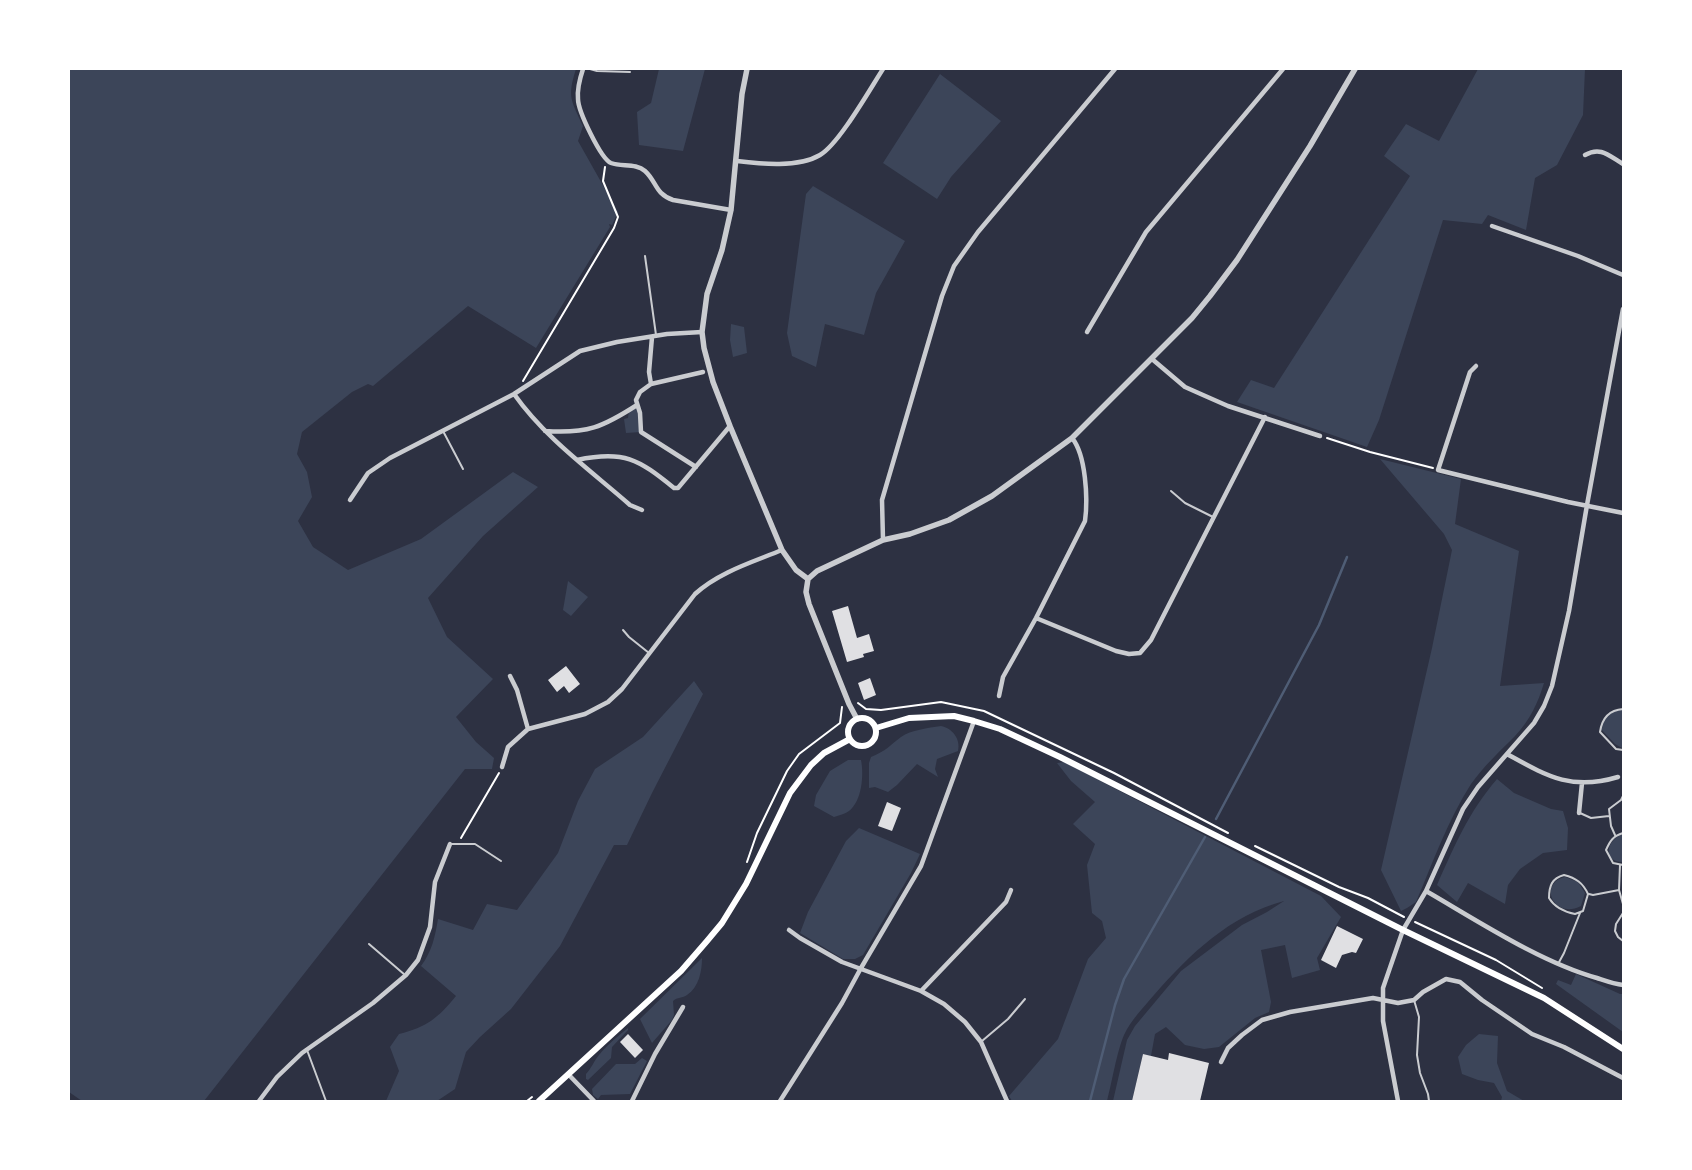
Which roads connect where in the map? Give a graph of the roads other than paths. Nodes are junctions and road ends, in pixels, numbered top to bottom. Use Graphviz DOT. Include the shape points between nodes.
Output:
graph roads {
  1 [pos="582,69"];
  2 [pos="590,69"];
  3 [pos="747,69"];
  4 [pos="884,69"];
  5 [pos="1115,69"];
  6 [pos="1283,69"];
  7 [pos="1355,69"];
  8 [pos="630,72"];
  9 [pos="1585,155"];
  10 [pos="737,161"];
  11 [pos="1623,164"];
  12 [pos="732,210"];
  13 [pos="1492,226"];
  14 [pos="645,256"];
  15 [pos="1623,275"];
  16 [pos="1623,309"];
  17 [pos="702,332"];
  18 [pos="1087,332"];
  19 [pos="654,337"];
  20 [pos="1152,358"];
  21 [pos="1476,366"];
  22 [pos="703,372"];
  23 [pos="651,384"];
  24 [pos="514,394"];
  25 [pos="637,404"];
  26 [pos="1265,417"];
  27 [pos="730,426"];
  28 [pos="443,430"];
  29 [pos="545,431"];
  30 [pos="1320,436"];
  31 [pos="1072,438"];
  32 [pos="578,460"];
  33 [pos="696,467"];
  34 [pos="463,468"];
  35 [pos="1171,491"];
  36 [pos="350,500"];
  37 [pos="1587,505"];
  38 [pos="642,510"];
  39 [pos="1623,513"];
  40 [pos="1214,518"];
  41 [pos="883,540"];
  42 [pos="782,550"];
  43 [pos="808,579"];
  44 [pos="1036,618"];
  45 [pos="623,630"];
  46 [pos="650,654"];
  47 [pos="510,676"];
  48 [pos="999,696"];
  49 [pos="1623,709"];
  50 [pos="857,719"];
  51 [pos="974,721"];
  52 [pos="876,728"];
  53 [pos="528,729"];
  54 [pos="850,739"];
  55 [pos="1623,750"];
  56 [pos="1507,754"];
  57 [pos="502,767"];
  58 [pos="1618,777"];
  59 [pos="1582,783"];
  60 [pos="1623,796"];
  61 [pos="1579,813"];
  62 [pos="1609,816"];
  63 [pos="1623,833"];
  64 [pos="1615,835"];
  65 [pos="450,844"];
  66 [pos="501,861"];
  67 [pos="1622,865"];
  68 [pos="1011,890"];
  69 [pos="1619,890"];
  70 [pos="1426,892"];
  71 [pos="1588,894"];
  72 [pos="1623,904"];
  73 [pos="1580,912"];
  74 [pos="1623,913"];
  75 [pos="789,930"];
  76 [pos="1403,930"];
  77 [pos="1623,941"];
  78 [pos="368,944"];
  79 [pos="1558,964"];
  80 [pos="861,968"];
  81 [pos="406,975"];
  82 [pos="1623,984"];
  83 [pos="921,991"];
  84 [pos="1025,999"];
  85 [pos="1382,999"];
  86 [pos="1414,1000"];
  87 [pos="683,1007"];
  88 [pos="1603,1038"];
  89 [pos="981,1042"];
  90 [pos="1623,1049"];
  91 [pos="307,1050"];
  92 [pos="1623,1055"];
  93 [pos="1221,1062"];
  94 [pos="569,1075"];
  95 [pos="1623,1078"];
  96 [pos="259,1101"];
  97 [pos="326,1101"];
  98 [pos="539,1101"];
  99 [pos="594,1101"];
  100 [pos="632,1101"];
  101 [pos="780,1101"];
  102 [pos="1007,1101"];
  103 [pos="1398,1101"];
  104 [pos="1429,1101"];
  1 -- 12 [label="street" via="579,106 594,142 611,163 642,169 665,198"];
  2 -- 8 [label="lane"];
  3 -- 10 [label="street"];
  4 -- 10 [label="street" via="840,135 821,154 783,164"];
  5 -- 41 [label="street" via="978,232 954,266 942,296 882,500"];
  6 -- 18 [label="street" via="1146,232"];
  7 -- 20 [label="street" via="1310,146 1236,260 1192,318"];
  9 -- 11 [label="street" via="1596,150"];
  10 -- 12 [label="street"];
  12 -- 17 [label="street" via="708,294"];
  13 -- 15 [label="street"];
  14 -- 19 [label="lane"];
  16 -- 37 [label="street"];
  17 -- 19 [label="street"];
  17 -- 27 [label="street" via="713,382"];
  19 -- 23 [label="street" via="649,372"];
  19 -- 24 [label="street" via="580,351"];
  20 -- 26 [label="street" via="1186,387 1228,406"];
  20 -- 31 [label="street"];
  21 -- 37 [label="street" via="1470,372 1438,470"];
  22 -- 23 [label="street"];
  23 -- 25 [label="street" via="638,394"];
  24 -- 28 [label="street"];
  24 -- 29 [label="street"];
  25 -- 29 [label="street" via="613,420 582,431"];
  25 -- 33 [label="street" via="641,432"];
  26 -- 30 [label="street"];
  26 -- 40 [label="street"];
  27 -- 33 [label="street"];
  27 -- 42 [label="street"];
  28 -- 34 [label="lane"];
  28 -- 36 [label="street" via="368,473"];
  29 -- 32 [label="street"];
  31 -- 41 [label="street" via="992,496 949,520"];
  31 -- 44 [label="street" via="1080,455 1087,509 1085,521"];
  32 -- 33 [label="street" via="608,455 636,460 674,488 678,488"];
  32 -- 38 [label="street" via="630,505"];
  35 -- 40 [label="lane" via="1185,503"];
  37 -- 39 [label="street"];
  37 -- 56 [label="street" via="1568,620 1552,686 1534,723"];
  40 -- 44 [label="street" via="1151,640 1140,653 1116,651"];
  41 -- 43 [label="street" via="817,571"];
  42 -- 43 [label="street" via="796,570"];
  42 -- 46 [label="street" via="705,585"];
  43 -- 50 [label="street" via="808,604"];
  44 -- 48 [label="street" via="1003,677"];
  45 -- 46 [label="lane"];
  46 -- 53 [label="street" via="608,702 585,714"];
  47 -- 53 [label="street"];
  49 -- 55 [label="lane" via="1608,715 1601,723 1600,732 1616,749"];
  50 -- 52 [label="main road" via="869,719"];
  50 -- 54 [label="main road" via="848,729"];
  51 -- 52 [label="main road" via="954,716 909,718"];
  51 -- 76 [label="main road" via="1000,729 1060,757"];
  51 -- 80 [label="street" via="921,866"];
  52 -- 54 [label="main road" via="876,736 867,745 859,746"];
  53 -- 57 [label="street" via="508,747"];
  54 -- 94 [label="main road" via="824,753 790,793 746,884 708,941 681,971"];
  56 -- 59 [label="street" via="1542,773 1571,783"];
  56 -- 70 [label="street" via="1463,809"];
  58 -- 59 [label="street"];
  59 -- 61 [label="street"];
  60 -- 62 [label="lane" via="1609,808"];
  61 -- 62 [label="lane" via="1591,818"];
  62 -- 64 [label="lane"];
  63 -- 64 [label="lane"];
  64 -- 67 [label="lane" via="1606,850 1613,862"];
  65 -- 66 [label="lane" via="475,844"];
  65 -- 81 [label="street" via="436,882 430,926 418,960"];
  67 -- 69 [label="lane"];
  68 -- 83 [label="street" via="1006,902"];
  69 -- 71 [label="lane"];
  69 -- 72 [label="lane"];
  70 -- 76 [label="street"];
  70 -- 79 [label="street"];
  71 -- 73 [label="lane"];
  71 -- 73 [label="lane" via="1585,886 1575,878 1564,875 1556,877 1551,884 1549,898 1557,907 1565,912"];
  73 -- 79 [label="lane"];
  74 -- 77 [label="lane" via="1615,930"];
  75 -- 80 [label="street" via="842,962"];
  76 -- 85 [label="street"];
  76 -- 88 [label="main road" via="1544,998"];
  78 -- 81 [label="lane"];
  79 -- 82 [label="street" via="1578,973"];
  80 -- 83 [label="street"];
  80 -- 101 [label="street"];
  81 -- 91 [label="street"];
  83 -- 89 [label="street" via="944,1004"];
  84 -- 89 [label="lane"];
  85 -- 86 [label="street" via="1398,1003"];
  85 -- 93 [label="street" via="1317,1007 1262,1020 1228,1048"];
  85 -- 103 [label="street"];
  86 -- 95 [label="street" via="1446,980 1460,982 1532,1034"];
  86 -- 104 [label="lane" via="1419,1017 1417,1056"];
  87 -- 100 [label="street"];
  88 -- 90 [label="main road"];
  88 -- 92 [label="main road"];
  89 -- 102 [label="street"];
  91 -- 96 [label="street" via="278,1077"];
  91 -- 97 [label="lane"];
  94 -- 98 [label="main road"];
  94 -- 99 [label="street"];
}
